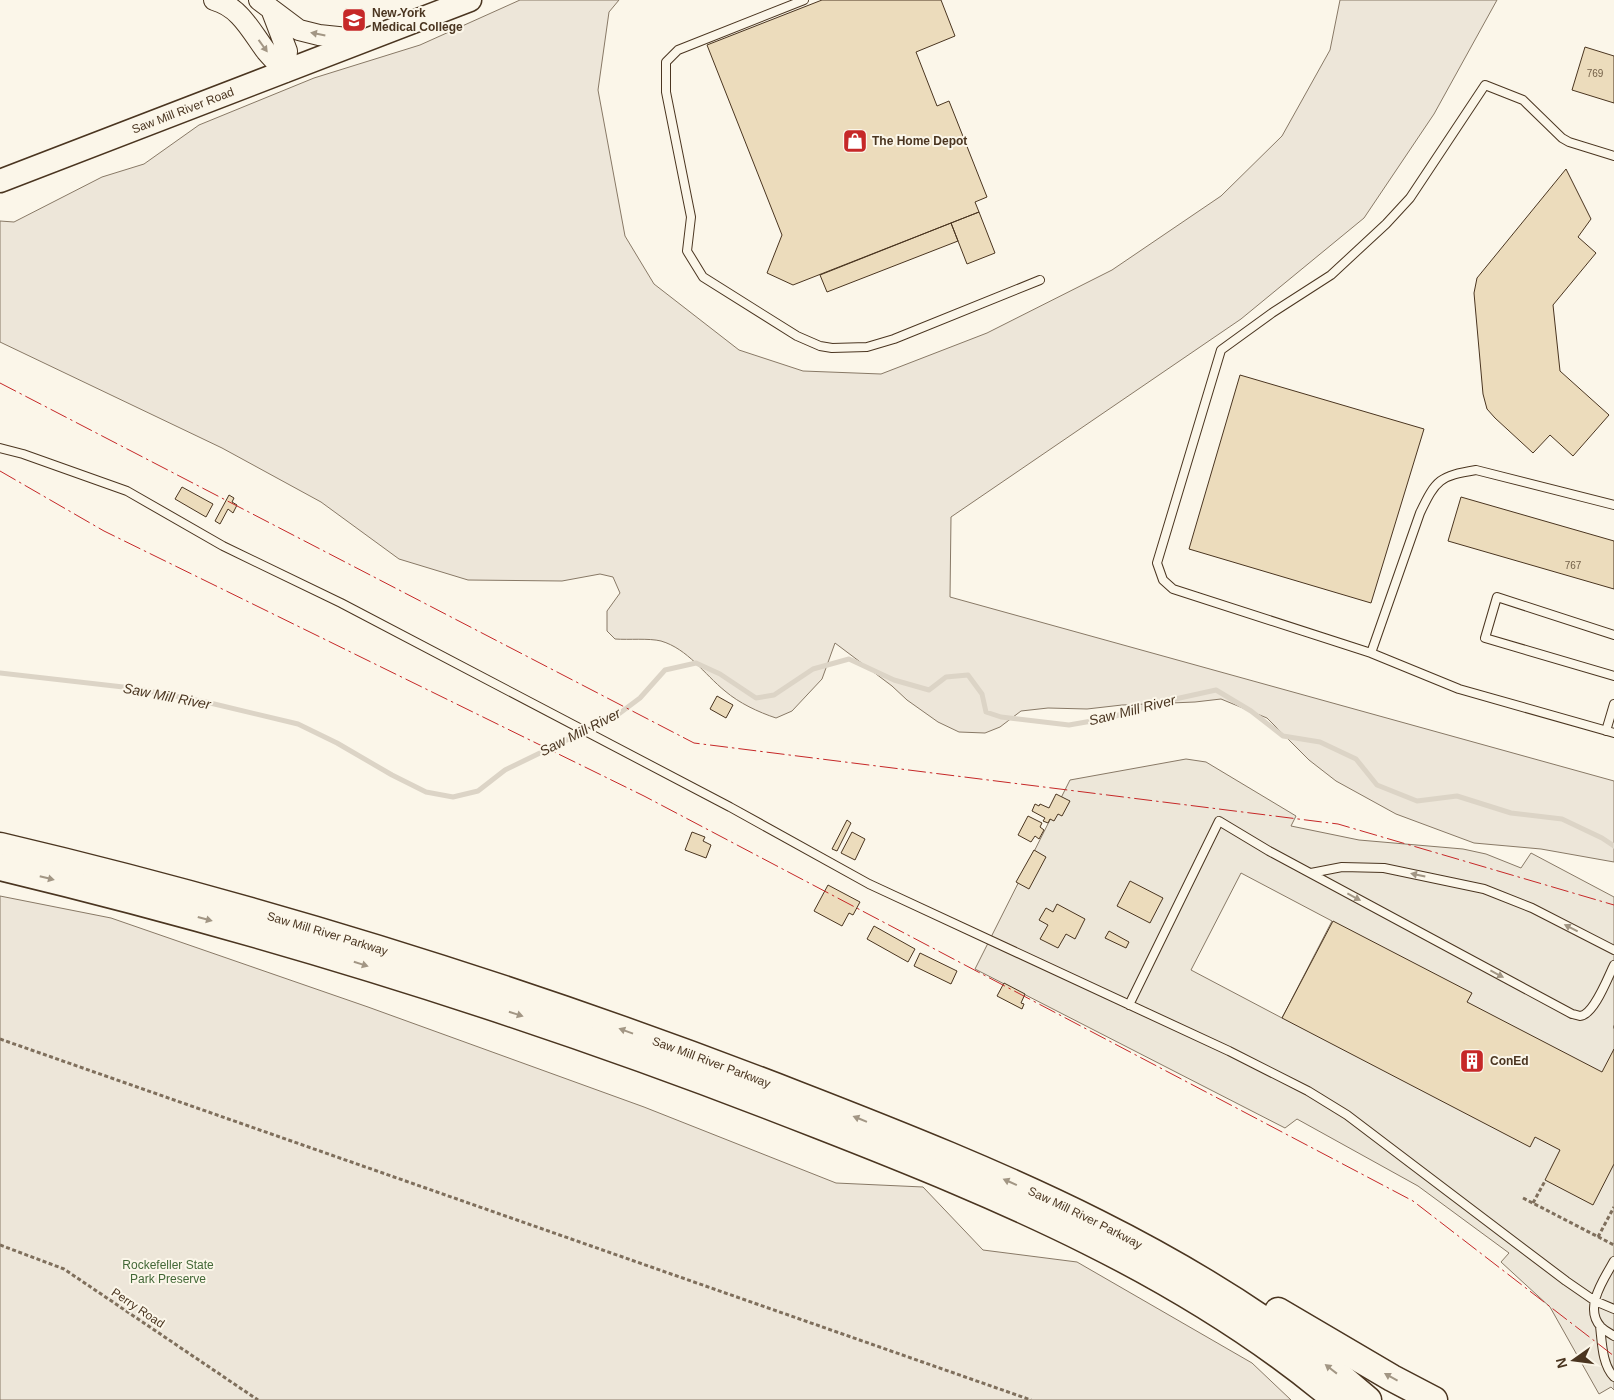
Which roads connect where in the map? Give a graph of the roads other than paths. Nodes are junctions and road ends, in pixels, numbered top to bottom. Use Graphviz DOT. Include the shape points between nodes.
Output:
graph roads {
  1 [pos="214,0"];
  2 [pos="470,0"];
  3 [pos="804,0"];
  4 [pos="265,4"];
  5 [pos="367,40"];
  6 [pos="285,72"];
  7 [pos="1614,156"];
  8 [pos="0,181"];
  9 [pos="1040,280"];
  10 [pos="0,448"];
  11 [pos="1614,505"];
  12 [pos="1614,635"];
  13 [pos="1370,653"];
  14 [pos="1614,676"];
  15 [pos="1614,704"];
  16 [pos="1610,732"];
  17 [pos="0,846"];
  18 [pos="0,867"];
  19 [pos="1311,874"];
  20 [pos="1614,950"];
  21 [pos="1614,965"];
  22 [pos="1129,1005"];
  23 [pos="1112,1230"];
  24 [pos="1614,1261"];
  25 [pos="1595,1301"];
  26 [pos="1614,1309"];
  27 [pos="1600,1326"];
  28 [pos="1614,1336"];
  29 [pos="1614,1377"];
  30 [pos="1336,1400"];
  31 [pos="1368,1400"];
  32 [pos="1434,1400"];
  1 -- 6 [label="street, one-way" via="224,3 243,19"];
  2 -- 5 [label="main road, Saw Mill River Road"];
  3 -- 9 [label="lane" via="678,50 666,62 666,92 690,217 687,251 703,277 796,336 820,346 843,349 867,347 894,339"];
  5 -- 4 [label="street, one-way" via="299,30"];
  4 -- 6 [label="street" via="287,51"];
  5 -- 6 [label="main road, Saw Mill River Road"];
  6 -- 8 [label="main road, Saw Mill River Road"];
  7 -- 13 [label="lane" via="1569,142 1523,100 1485,85 1410,198 1386,224 1331,274 1221,350 1162,541 1157,562 1163,580 1173,589"];
  10 -- 22 [label="lane" via="128,491 223,546 341,603 730,807 869,884"];
  11 -- 13 [label="lane" via="1476,470 1442,478 1428,495 1420,513"];
  12 -- 14 [label="lane" via="1497,596 1485,638"];
  13 -- 16 [label="lane" via="1459,689"];
  15 -- 16 [label="lane"];
  23 -- 17 [label="highway, Saw Mill River Parkway, one-way" via="1006,1180 842,1112 566,1010 313,929"];
  18 -- 30 [label="highway, Saw Mill River Parkway, one-way" via="208,920 387,972 626,1052 853,1138 1005,1202 1110,1252 1210,1309"];
  20 -- 19 [label="lane, one-way" via="1532,908 1484,888 1384,868 1342,867"];
  19 -- 21 [label="lane, one-way" via="1572,1014 1586,1014 1595,1004"];
  19 -- 22 [label="lane" via="1219,821"];
  22 -- 25 [label="lane" via="1308,1090"];
  31 -- 23 [label="highway, Saw Mill River Parkway, one-way" via="1266,1321 1165,1258"];
  32 -- 23 [label="highway, one-way" via="1245,1290 1187,1261"];
  24 -- 25 [label="lane" via="1599,1286"];
  25 -- 26 [label="lane"];
  25 -- 27 [label="lane" via="1595,1315"];
  27 -- 28 [label="lane"];
  27 -- 29 [label="lane" via="1605,1360"];
}
